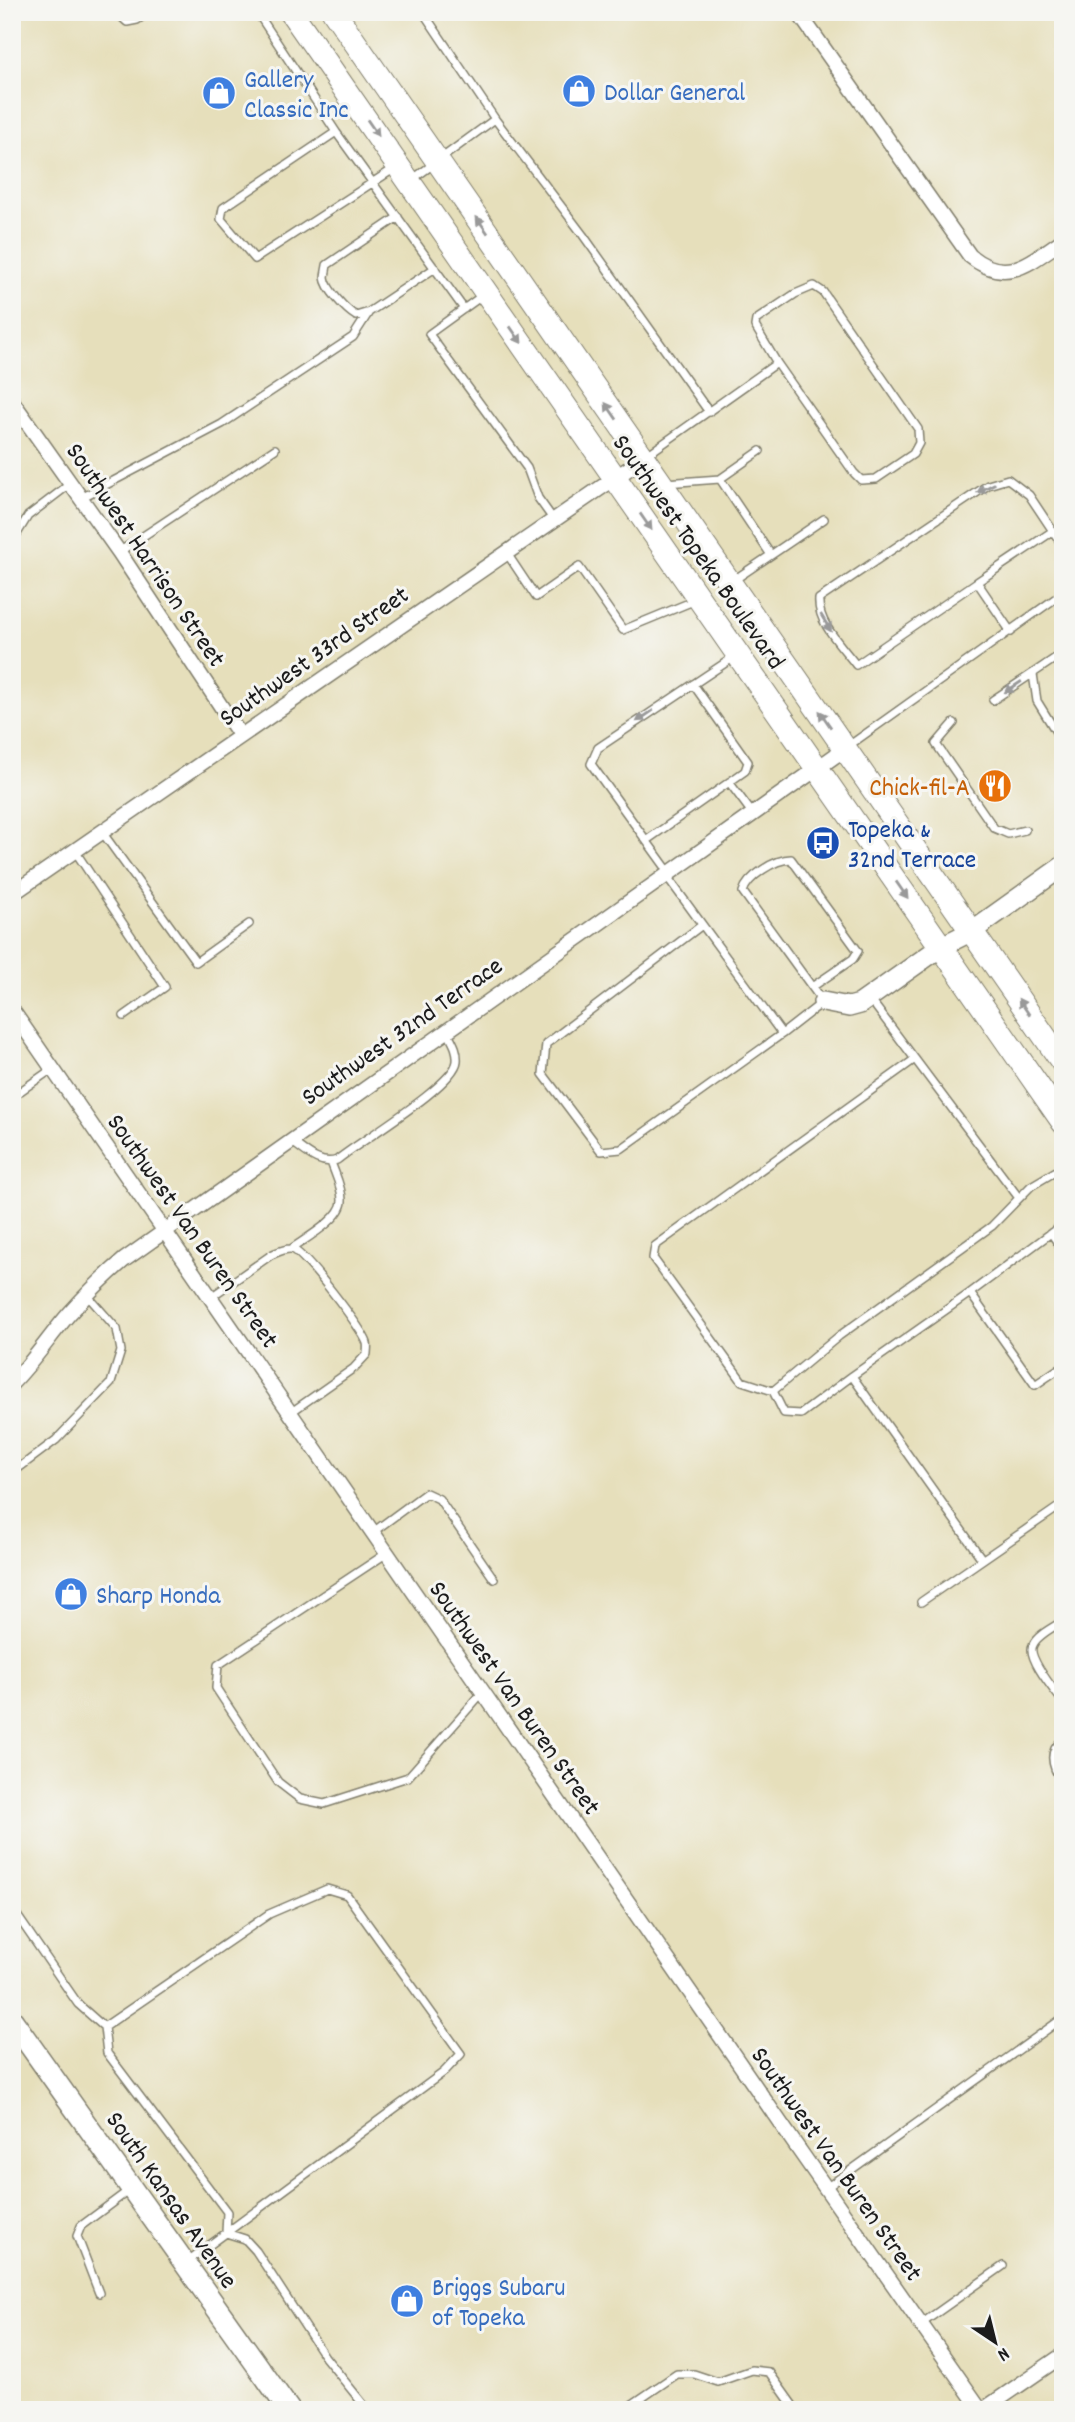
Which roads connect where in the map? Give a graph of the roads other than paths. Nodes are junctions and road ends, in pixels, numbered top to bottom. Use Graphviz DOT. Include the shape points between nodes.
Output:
graph roads {
  1 [pos="116,12"];
  2 [pos="149,12"];
  3 [pos="257,12"];
  4 [pos="292,12"];
  5 [pos="334,12"];
  6 [pos="423,12"];
  7 [pos="798,12"];
  8 [pos="495,119"];
  9 [pos="336,132"];
  10 [pos="438,162"];
  11 [pos="404,173"];
  12 [pos="373,182"];
  13 [pos="398,217"];
  14 [pos="1063,240"];
  15 [pos="435,268"];
  16 [pos="486,293"];
  17 [pos="464,309"];
  18 [pos="369,312"];
  19 [pos="777,363"];
  20 [pos="12,401"];
  21 [pos="709,412"];
  22 [pos="275,449"];
  23 [pos="760,452"];
  24 [pos="643,458"];
  25 [pos="615,477"];
  26 [pos="720,479"];
  27 [pos="70,483"];
  28 [pos="661,483"];
  29 [pos="81,498"];
  30 [pos="553,519"];
  31 [pos="824,519"];
  32 [pos="1053,531"];
  33 [pos="12,542"];
  34 [pos="1063,546"];
  35 [pos="119,552"];
  36 [pos="506,552"];
  37 [pos="771,555"];
  38 [pos="976,582"];
  39 [pos="730,583"];
  40 [pos="1063,593"];
  41 [pos="699,598"];
  42 [pos="1010,632"];
  43 [pos="1063,653"];
  44 [pos="738,655"];
  45 [pos="1032,674"];
  46 [pos="693,684"];
  47 [pos="993,700"];
  48 [pos="954,723"];
  49 [pos="240,735"];
  50 [pos="1063,743"];
  51 [pos="846,748"];
  52 [pos="816,768"];
  53 [pos="729,782"];
  54 [pos="752,813"];
  55 [pos="1025,830"];
  56 [pos="102,831"];
  57 [pos="647,840"];
  58 [pos="75,850"];
  59 [pos="1063,866"];
  60 [pos="667,873"];
  61 [pos="12,894"];
  62 [pos="249,924"];
  63 [pos="702,925"];
  64 [pos="972,931"];
  65 [pos="942,946"];
  66 [pos="818,994"];
  67 [pos="869,998"];
  68 [pos="12,1010"];
  69 [pos="124,1016"];
  70 [pos="18,1030"];
  71 [pos="447,1030"];
  72 [pos="782,1034"];
  73 [pos="915,1059"];
  74 [pos="1063,1063"];
  75 [pos="53,1069"];
  76 [pos="12,1097"];
  77 [pos="1063,1122"];
  78 [pos="291,1140"];
  79 [pos="331,1162"];
  80 [pos="1063,1167"];
  81 [pos="1018,1198"];
  82 [pos="1063,1225"];
  83 [pos="164,1231"];
  84 [pos="1051,1233"];
  85 [pos="291,1249"];
  86 [pos="1063,1250"];
  87 [pos="970,1293"];
  88 [pos="86,1295"];
  89 [pos="210,1297"];
  90 [pos="1063,1366"];
  91 [pos="852,1376"];
  92 [pos="12,1383"];
  93 [pos="774,1391"];
  94 [pos="290,1413"];
  95 [pos="12,1473"];
  96 [pos="1063,1504"];
  97 [pos="373,1532"];
  98 [pos="387,1553"];
  99 [pos="982,1559"];
  100 [pos="494,1579"];
  101 [pos="920,1602"];
  102 [pos="1063,1621"];
  103 [pos="483,1692"];
  104 [pos="1063,1702"];
  105 [pos="1063,1741"];
  106 [pos="1063,1784"];
  107 [pos="12,1908"];
  108 [pos="1063,2018"];
  109 [pos="13,2024"];
  110 [pos="104,2027"];
  111 [pos="132,2188"];
  112 [pos="826,2188"];
  113 [pos="226,2233"];
  114 [pos="185,2263"];
  115 [pos="1003,2266"];
  116 [pos="99,2293"];
  117 [pos="920,2323"];
  118 [pos="1063,2355"];
  119 [pos="289,2410"];
  120 [pos="368,2410"];
  121 [pos="624,2410"];
  122 [pos="796,2410"];
  123 [pos="982,2410"];
  1 -- 2 [label="lane" via="127,22"];
  3 -- 9 [label="lane"];
  4 -- 11 [label="main road, Southwest Topeka Boulevard, one-way"];
  5 -- 10 [label="main road, Southwest Topeka Boulevard"];
  6 -- 8 [label="lane"];
  7 -- 14 [label="street" via="970,256 1004,271 1023,267"];
  8 -- 10 [label="lane"];
  8 -- 21 [label="lane"];
  9 -- 12 [label="lane"];
  9 -- 12 [label="lane" via="223,208 221,219 255,259"];
  10 -- 11 [label="lane"];
  24 -- 10 [label="main road, Southwest Topeka Boulevard, one-way"];
  11 -- 12 [label="lane"];
  11 -- 16 [label="main road, Southwest Topeka Boulevard"];
  12 -- 13 [label="lane"];
  13 -- 15 [label="lane"];
  13 -- 18 [label="lane" via="327,265 324,276 346,310 356,316"];
  15 -- 17 [label="lane"];
  15 -- 18 [label="lane"];
  16 -- 17 [label="lane"];
  16 -- 25 [label="main road, Southwest Topeka Boulevard, one-way"];
  17 -- 30 [label="lane" via="429,334 527,468 538,498"];
  18 -- 29 [label="lane" via="353,337 222,424"];
  19 -- 19 [label="lane" via="860,480 876,479 913,454 919,443 918,429 823,292 814,286 757,320 755,326"];
  19 -- 21 [label="lane"];
  20 -- 27 [label="street, Southwest Harrison Street"];
  21 -- 24 [label="lane"];
  22 -- 35 [label="lane"];
  23 -- 26 [label="lane"];
  24 -- 25 [label="street, Southwest 33rd Street"];
  24 -- 28 [label="main road, Southwest Topeka Boulevard"];
  25 -- 30 [label="street, Southwest 33rd Street"];
  25 -- 41 [label="main road, Southwest Topeka Boulevard, one-way"];
  26 -- 28 [label="lane"];
  26 -- 37 [label="lane"];
  27 -- 29 [label="street, Southwest Harrison Street"];
  27 -- 33 [label="lane" via="28,516"];
  28 -- 39 [label="main road, Southwest Topeka Boulevard"];
  29 -- 35 [label="street, Southwest Harrison Street"];
  30 -- 36 [label="street, Southwest 33rd Street"];
  31 -- 37 [label="lane"];
  32 -- 34 [label="lane"];
  32 -- 38 [label="lane"];
  32 -- 38 [label="lane, one-way" via="1029,495 1008,480 988,485 835,587 819,599 818,609 856,665"];
  35 -- 49 [label="street, Southwest Harrison Street"];
  36 -- 41 [label="lane" via="536,597 579,567 623,630"];
  36 -- 49 [label="street, Southwest 33rd Street"];
  37 -- 39 [label="lane"];
  38 -- 42 [label="lane"];
  51 -- 39 [label="main road, Southwest Topeka Boulevard, one-way"];
  40 -- 42 [label="lane"];
  41 -- 44 [label="main road, Southwest Topeka Boulevard"];
  42 -- 51 [label="lane"];
  43 -- 45 [label="lane"];
  44 -- 46 [label="lane"];
  44 -- 52 [label="main road, Southwest Topeka Boulevard"];
  45 -- 47 [label="lane, one-way"];
  45 -- 50 [label="lane" via="1037,701"];
  46 -- 53 [label="lane" via="748,762 745,771"];
  46 -- 57 [label="lane, one-way" via="598,748 591,764"];
  48 -- 55 [label="lane" via="936,744 994,828 1008,834"];
  49 -- 56 [label="street, Southwest 33rd Street"];
  51 -- 52 [label="street, Southwest 32nd Terrace"];
  51 -- 64 [label="main road, Southwest Topeka Boulevard"];
  52 -- 54 [label="street, Southwest 32nd Terrace"];
  52 -- 65 [label="main road, Southwest Topeka Boulevard, one-way"];
  53 -- 54 [label="lane"];
  53 -- 57 [label="lane"];
  54 -- 60 [label="street, Southwest 32nd Terrace"];
  56 -- 58 [label="street, Southwest 33rd Street"];
  56 -- 62 [label="lane" via="196,962"];
  57 -- 60 [label="lane"];
  58 -- 61 [label="street, Southwest 33rd Street"];
  58 -- 69 [label="lane" via="165,987"];
  59 -- 64 [label="street"];
  60 -- 63 [label="lane"];
  60 -- 71 [label="street, Southwest 32nd Terrace"];
  63 -- 72 [label="lane"];
  63 -- 72 [label="lane" via="546,1044 543,1074 601,1151 621,1149"];
  64 -- 65 [label="street"];
  74 -- 64 [label="main road, Southwest Topeka Boulevard, one-way"];
  65 -- 67 [label="street"];
  65 -- 77 [label="main road, Southwest Topeka Boulevard"];
  66 -- 66 [label="lane" via="858,951 791,859 781,859 745,884 743,892"];
  66 -- 67 [label="street" via="849,1007"];
  66 -- 72 [label="lane"];
  67 -- 73 [label="lane"];
  68 -- 70 [label="street, Southwest Van Buren Street"];
  70 -- 75 [label="street, Southwest Van Buren Street"];
  71 -- 78 [label="street, Southwest 32nd Terrace"];
  71 -- 79 [label="lane" via="457,1049 451,1074 437,1089"];
  73 -- 81 [label="lane"];
  73 -- 93 [label="lane" via="655,1246 653,1258 742,1381"];
  75 -- 76 [label="lane"];
  75 -- 83 [label="street, Southwest Van Buren Street"];
  78 -- 79 [label="lane"];
  78 -- 83 [label="street, Southwest 32nd Terrace"];
  79 -- 85 [label="lane" via="343,1204 337,1214"];
  80 -- 81 [label="lane"];
  81 -- 93 [label="lane" via="992,1226 839,1336"];
  82 -- 84 [label="lane"];
  83 -- 88 [label="street, Southwest 32nd Terrace"];
  83 -- 89 [label="street, Southwest Van Buren Street"];
  84 -- 86 [label="lane"];
  84 -- 87 [label="lane"];
  85 -- 89 [label="lane" via="271,1255"];
  85 -- 94 [label="lane" via="300,1253 344,1308 367,1342 367,1354"];
  87 -- 90 [label="lane" via="1035,1385"];
  87 -- 91 [label="lane"];
  88 -- 92 [label="street, Southwest 32nd Terrace"];
  88 -- 95 [label="lane" via="117,1329 121,1351 111,1382 56,1440"];
  89 -- 94 [label="street, Southwest Van Buren Street"];
  91 -- 93 [label="lane" via="801,1414 784,1413"];
  91 -- 99 [label="lane"];
  94 -- 97 [label="street, Southwest Van Buren Street"];
  96 -- 99 [label="lane"];
  97 -- 98 [label="street, Southwest Van Buren Street"];
  97 -- 100 [label="lane" via="426,1493 439,1499"];
  98 -- 103 [label="street, Southwest Van Buren Street"];
  98 -- 103 [label="lane" via="218,1665 216,1688 278,1782 300,1799 324,1804 408,1777"];
  99 -- 101 [label="lane"];
  102 -- 104 [label="lane" via="1033,1643 1031,1650"];
  103 -- 112 [label="street, Southwest Van Buren Street"];
  105 -- 106 [label="lane" via="1055,1746 1052,1759"];
  107 -- 110 [label="lane" via="78,2004"];
  108 -- 112 [label="lane"];
  109 -- 111 [label="main road, South Kansas Avenue"];
  110 -- 113 [label="lane" via="107,2053 227,2213"];
  110 -- 113 [label="lane" via="270,1914 327,1889 347,1895 461,2053 444,2071"];
  111 -- 114 [label="main road, South Kansas Avenue"];
  111 -- 116 [label="lane" via="81,2226 77,2236"];
  112 -- 117 [label="street, Southwest Van Buren Street"];
  113 -- 114 [label="lane"];
  113 -- 120 [label="lane" via="245,2239 256,2251 325,2357"];
  114 -- 119 [label="main road, South Kansas Avenue"];
  115 -- 117 [label="lane"];
  117 -- 123 [label="street, Southwest Van Buren Street"];
  118 -- 123 [label="street"];
  121 -- 122 [label="lane" via="677,2374 718,2382 752,2370 769,2372"];
}
